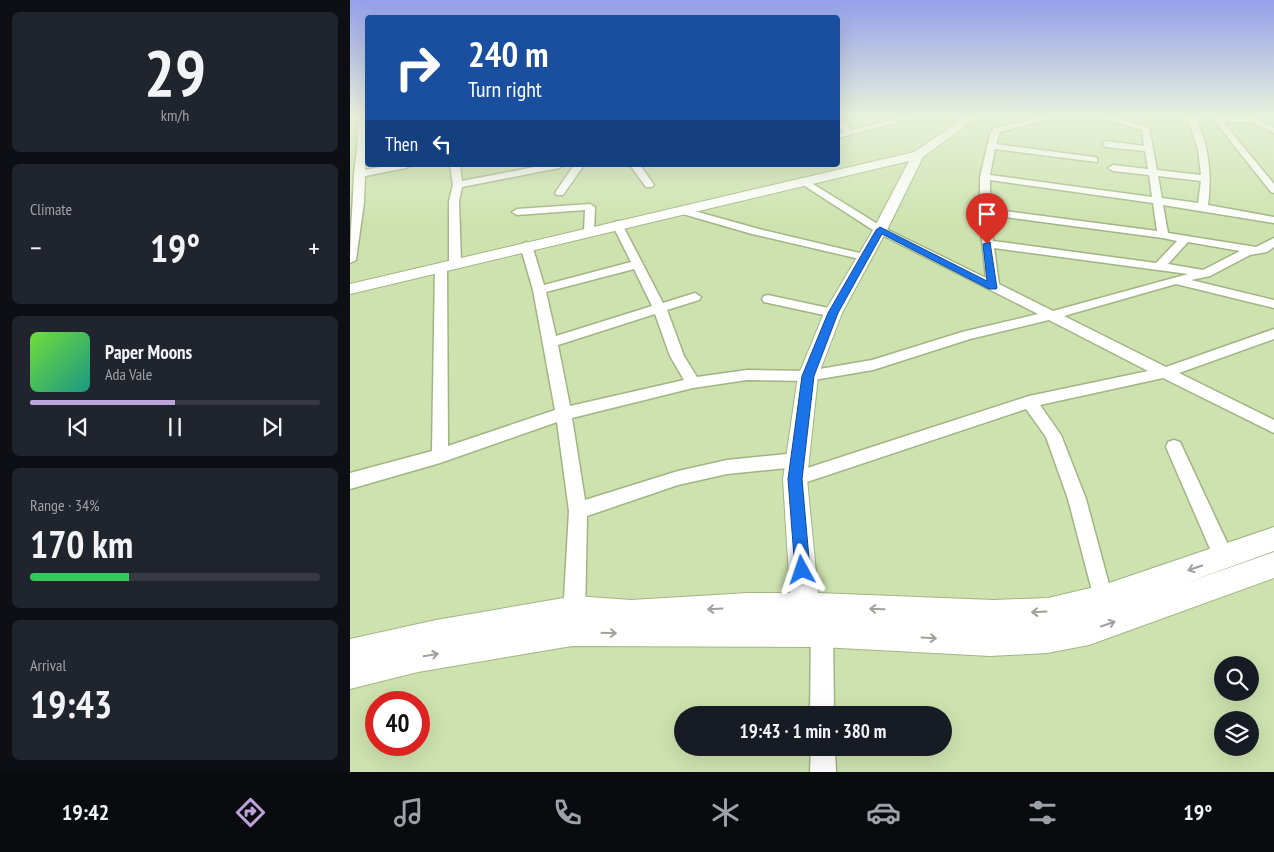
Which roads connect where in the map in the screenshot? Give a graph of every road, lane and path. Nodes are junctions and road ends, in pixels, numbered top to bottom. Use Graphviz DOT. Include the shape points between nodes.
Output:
graph roads {
  1 [pos="361,152"];
  2 [pos="921,152"];
  3 [pos="991,152"];
  4 [pos="1036,152"];
  5 [pos="1150,152"];
  6 [pos="1203,152"];
  7 [pos="1244,152"];
  8 [pos="918,154"];
  9 [pos="1094,160"];
  10 [pos="396,167"];
  11 [pos="455,167"];
  12 [pos="548,167"];
  13 [pos="579,167"];
  14 [pos="636,167"];
  15 [pos="1113,168"];
  16 [pos="1153,173"];
  17 [pos="359,174"];
  18 [pos="985,177"];
  19 [pos="1207,179"];
  20 [pos="802,181"];
  21 [pos="458,184"];
  22 [pos="649,185"];
  23 [pos="1274,190"];
  24 [pos="560,193"];
  25 [pos="1158,201"];
  26 [pos="1203,207"];
  27 [pos="680,210"];
  28 [pos="985,211"];
  29 [pos="517,212"];
  30 [pos="1274,220"];
  31 [pos="617,224"];
  32 [pos="880,230"];
  33 [pos="589,231"];
  34 [pos="1163,235"];
  35 [pos="1186,239"];
  36 [pos="1274,241"];
  37 [pos="987,244"];
  38 [pos="526,246"];
  39 [pos="1255,251"];
  40 [pos="864,257"];
  41 [pos="350,260"];
  42 [pos="638,264"];
  43 [pos="448,265"];
  44 [pos="1160,266"];
  45 [pos="1206,273"];
  46 [pos="1177,280"];
  47 [pos="992,288"];
  48 [pos="350,289"];
  49 [pos="539,290"];
  50 [pos="695,297"];
  51 [pos="768,299"];
  52 [pos="1274,304"];
  53 [pos="660,309"];
  54 [pos="833,313"];
  55 [pos="1054,315"];
  56 [pos="1274,334"];
  57 [pos="550,343"];
  58 [pos="1166,372"];
  59 [pos="808,376"];
  60 [pos="693,383"];
  61 [pos="1029,402"];
  62 [pos="563,414"];
  63 [pos="1274,428"];
  64 [pos="1174,447"];
  65 [pos="440,456"];
  66 [pos="796,470"];
  67 [pos="350,481"];
  68 [pos="578,511"];
  69 [pos="1274,539"];
  70 [pos="1224,558"];
  71 [pos="1274,565"];
  72 [pos="1103,599"];
  73 [pos="812,620"];
  74 [pos="574,621"];
  75 [pos="350,654"];
  76 [pos="350,674"];
  77 [pos="821,706"];
  78 [pos="823,756"];
  79 [pos="823,772"];
  1 -- 17 [label="street"];
  2 -- 8 [label="street"];
  3 -- 18 [label="street"];
  4 -- 9 [label="street"];
  5 -- 16 [label="street"];
  6 -- 19 [label="street"];
  7 -- 23 [label="street"];
  8 -- 20 [label="street"];
  8 -- 32 [label="street"];
  10 -- 17 [label="street"];
  11 -- 21 [label="street"];
  12 -- 21 [label="street"];
  13 -- 24 [label="street"];
  14 -- 22 [label="street"];
  15 -- 16 [label="street"];
  16 -- 19 [label="street"];
  16 -- 25 [label="street"];
  17 -- 41 [label="street" via="359,202"];
  18 -- 25 [label="street"];
  18 -- 28 [label="street"];
  19 -- 26 [label="street"];
  20 -- 27 [label="street"];
  20 -- 32 [label="street"];
  21 -- 43 [label="street"];
  25 -- 26 [label="street"];
  25 -- 34 [label="street"];
  26 -- 30 [label="street"];
  27 -- 31 [label="street"];
  27 -- 40 [label="street" via="756,232"];
  28 -- 34 [label="street"];
  28 -- 37 [label="street"];
  29 -- 33 [label="street" via="590,207"];
  31 -- 33 [label="street"];
  31 -- 42 [label="street"];
  32 -- 40 [label="street"];
  32 -- 47 [label="street"];
  33 -- 38 [label="street"];
  34 -- 35 [label="street"];
  35 -- 39 [label="street"];
  35 -- 44 [label="street"];
  36 -- 39 [label="street" via="1263,250"];
  37 -- 44 [label="street"];
  37 -- 47 [label="street"];
  38 -- 43 [label="street"];
  38 -- 49 [label="street"];
  39 -- 45 [label="street"];
  40 -- 54 [label="street"];
  42 -- 49 [label="street"];
  42 -- 53 [label="street"];
  43 -- 48 [label="street"];
  43 -- 65 [label="street"];
  44 -- 45 [label="street"];
  45 -- 46 [label="street"];
  46 -- 52 [label="street"];
  46 -- 55 [label="street"];
  47 -- 55 [label="street"];
  49 -- 57 [label="street"];
  50 -- 53 [label="street"];
  51 -- 54 [label="street"];
  53 -- 57 [label="street"];
  53 -- 60 [label="street" via="677,356"];
  54 -- 59 [label="street"];
  55 -- 58 [label="street"];
  55 -- 59 [label="street" via="967,334 872,365"];
  56 -- 58 [label="street"];
  57 -- 62 [label="street" via="560,382"];
  58 -- 61 [label="street"];
  58 -- 63 [label="street"];
  59 -- 60 [label="street" via="747,375"];
  59 -- 66 [label="street"];
  60 -- 62 [label="street"];
  61 -- 66 [label="street"];
  61 -- 72 [label="street" via="1052,436 1077,499"];
  62 -- 65 [label="street"];
  62 -- 68 [label="street"];
  64 -- 70 [label="street"];
  65 -- 67 [label="street"];
  66 -- 68 [label="street" via="727,467 678,478"];
  66 -- 73 [label="street"];
  68 -- 74 [label="street"];
  69 -- 70 [label="street"];
  70 -- 72 [label="street, one-way"];
  73 -- 71 [label="street, one-way" via="990,641 1047,638 1088,631"];
  72 -- 73 [label="street, one-way" via="1048,612"];
  73 -- 74 [label="street"];
  73 -- 77 [label="street"];
  74 -- 75 [label="street" via="436,634"];
  76 -- 74 [label="street, one-way"];
  78 -- 79 [label="street"];
}
